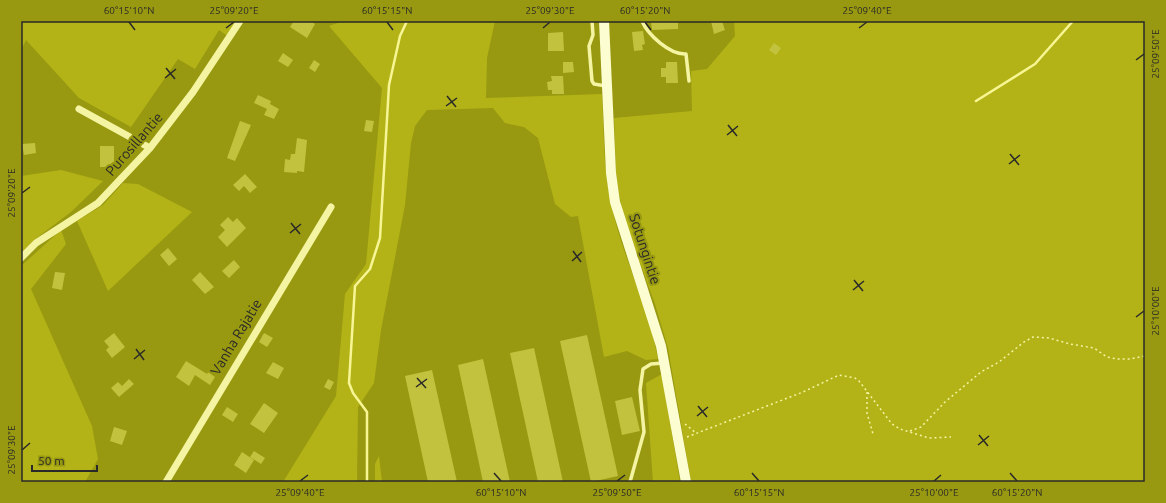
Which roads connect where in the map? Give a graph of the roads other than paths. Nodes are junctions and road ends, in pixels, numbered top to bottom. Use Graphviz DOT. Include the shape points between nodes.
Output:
graph roads {
  1 [pos="240,21"];
  2 [pos="592,21"];
  3 [pos="604,21"];
  4 [pos="642,21"];
  5 [pos="689,81"];
  6 [pos="607,86"];
  7 [pos="79,109"];
  8 [pos="150,148"];
  9 [pos="330,207"];
  10 [pos="21,258"];
  11 [pos="665,362"];
  12 [pos="166,482"];
  13 [pos="630,482"];
  14 [pos="686,482"];
  1 -- 8 [label="street, Purosillantie" via="193,92"];
  2 -- 6 [label="lane" via="593,35 589,46 592,81"];
  3 -- 6 [label="street, Sotungintie"];
  4 -- 5 [label="lane" via="648,31 665,46 676,53 686,54"];
  6 -- 11 [label="street, Sotungintie" via="611,174 615,202"];
  7 -- 8 [label="street"];
  8 -- 10 [label="street, Purosillantie" via="98,203 36,243"];
  9 -- 12 [label="street, Vanha Rajatie"];
  11 -- 13 [label="lane" via="651,364 644,369 640,390 644,432"];
  11 -- 14 [label="street, Sotungintie"];
}
